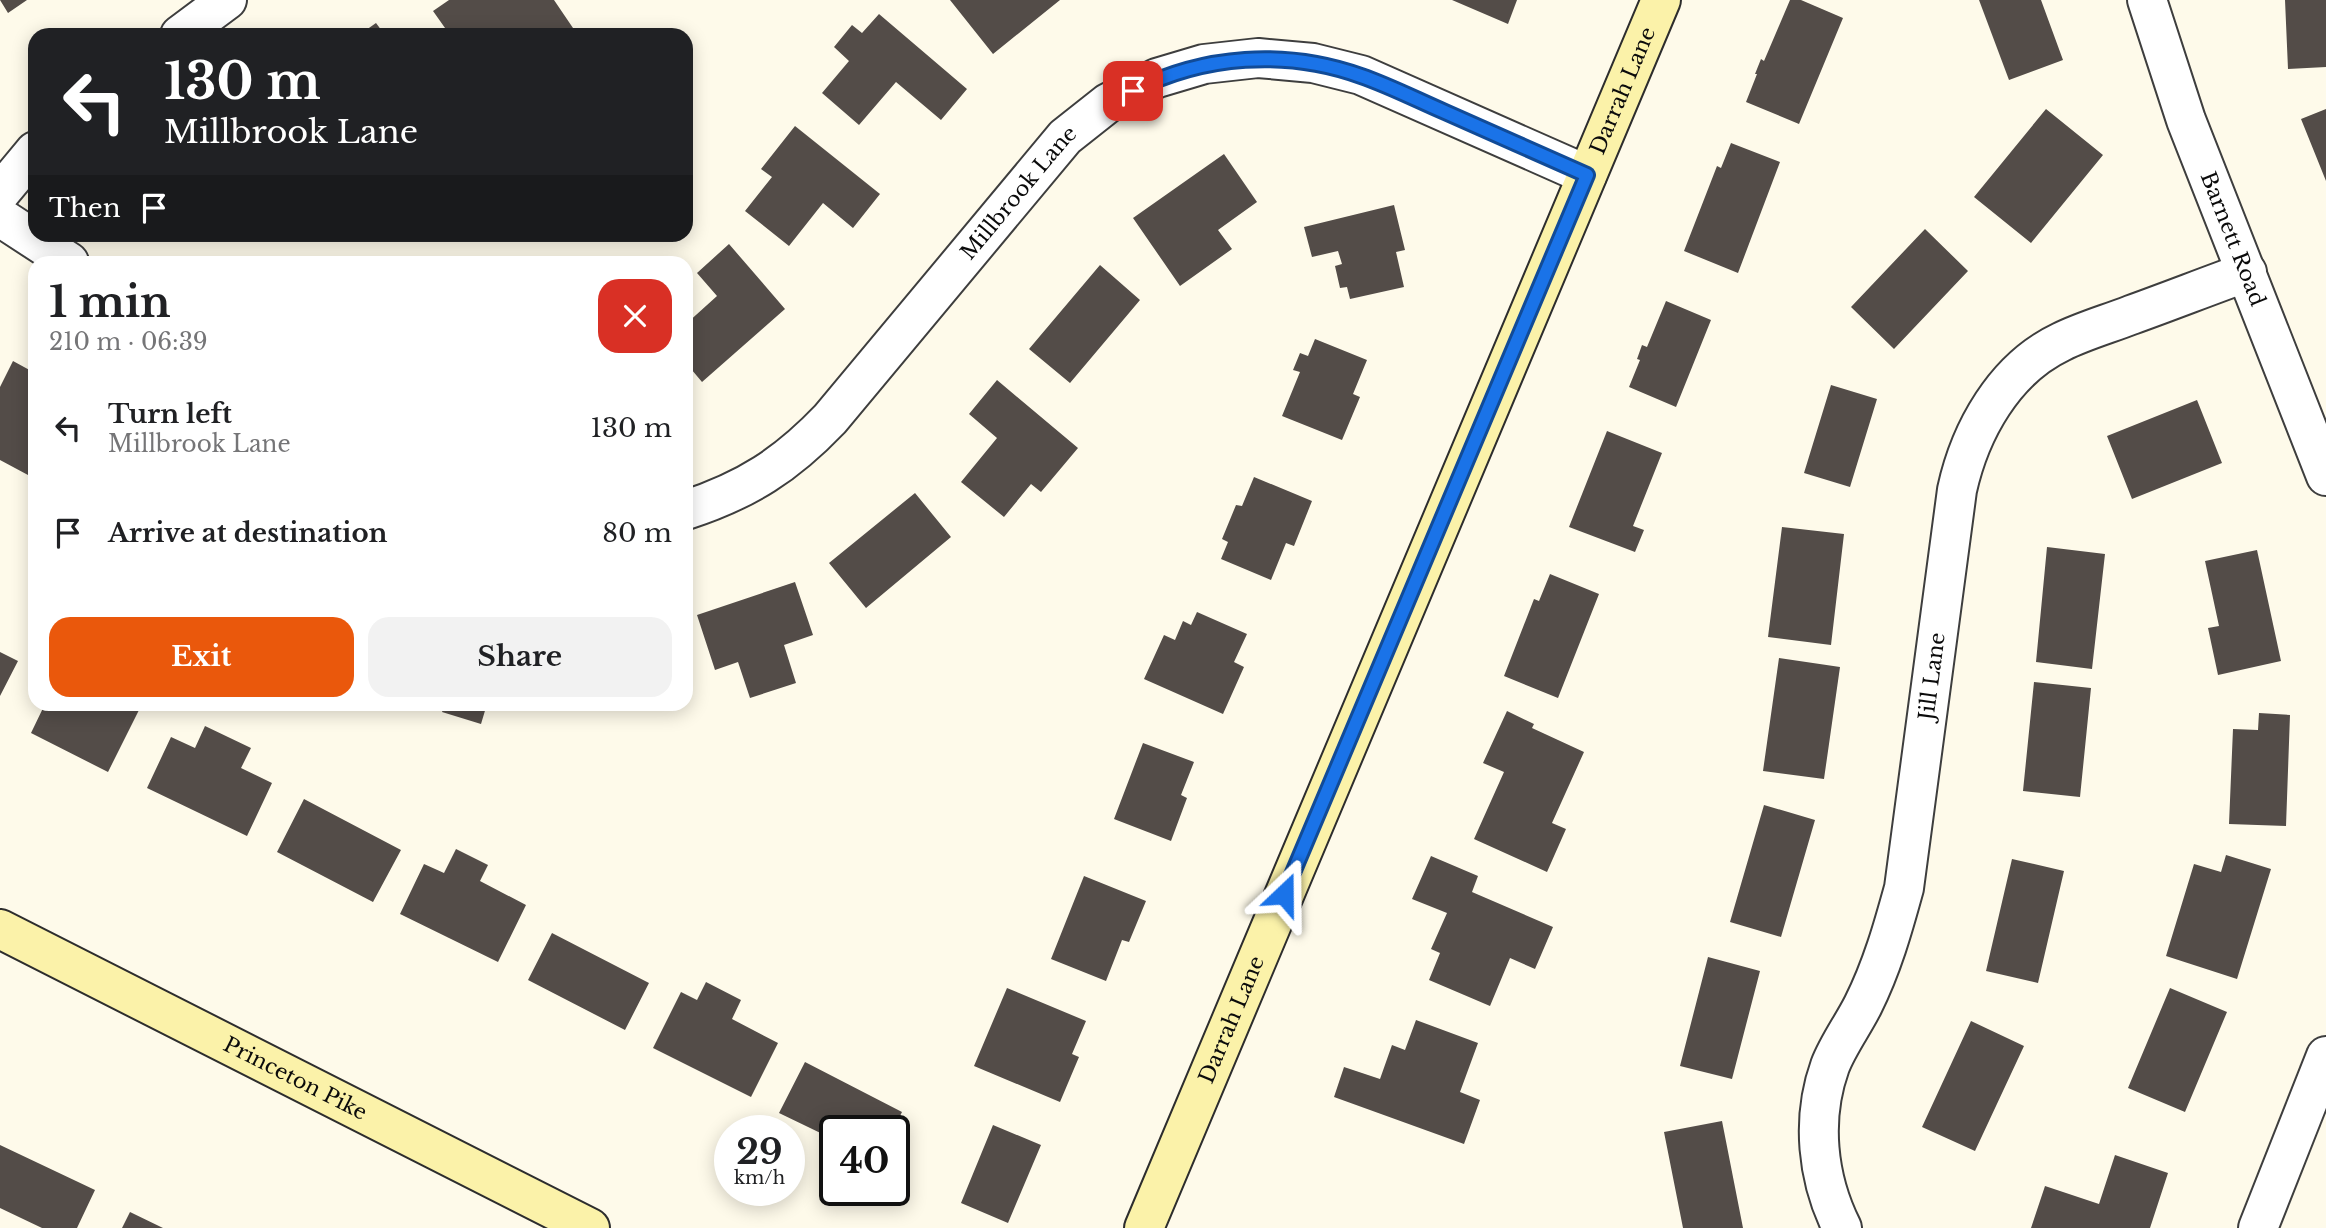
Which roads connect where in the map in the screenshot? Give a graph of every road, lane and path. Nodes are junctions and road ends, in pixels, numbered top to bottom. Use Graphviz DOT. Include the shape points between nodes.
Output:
graph roads {
  1 [pos="227,0"];
  2 [pos="1661,0"];
  3 [pos="2147,0"];
  4 [pos="189,28"];
  5 [pos="28,159"];
  6 [pos="1587,175"];
  7 [pos="0,193"];
  8 [pos="0,217"];
  9 [pos="28,235"];
  10 [pos="38,242"];
  11 [pos="60,256"];
  12 [pos="2247,272"];
  13 [pos="2326,476"];
  14 [pos="693,508"];
  15 [pos="0,929"];
  16 [pos="2326,1056"];
  17 [pos="590,1228"];
  18 [pos="1144,1228"];
  19 [pos="1842,1228"];
  20 [pos="2258,1228"];
  1 -- 4 [label="street"];
  2 -- 6 [label="street, Darrah Lane"];
  3 -- 12 [label="street, Barnett Road" via="2186,120"];
  5 -- 7 [label="street"];
  6 -- 14 [label="street, Millbrook Lane" via="1361,75 1313,63 1258,58 1204,64 1157,78 1108,103 1065,137 806,444 768,473"];
  6 -- 18 [label="street, Darrah Lane"];
  8 -- 9 [label="street"];
  10 -- 11 [label="street"];
  12 -- 13 [label="street, Barnett Road"];
  12 -- 19 [label="street, Jill Lane" via="2059,342 2027,365 1997,397 1976,431 1957,490 1904,888 1869,992 1830,1066 1819,1113 1819,1158 1831,1206"];
  15 -- 17 [label="street, Princeton Pike"];
  16 -- 20 [label="street"];
}
